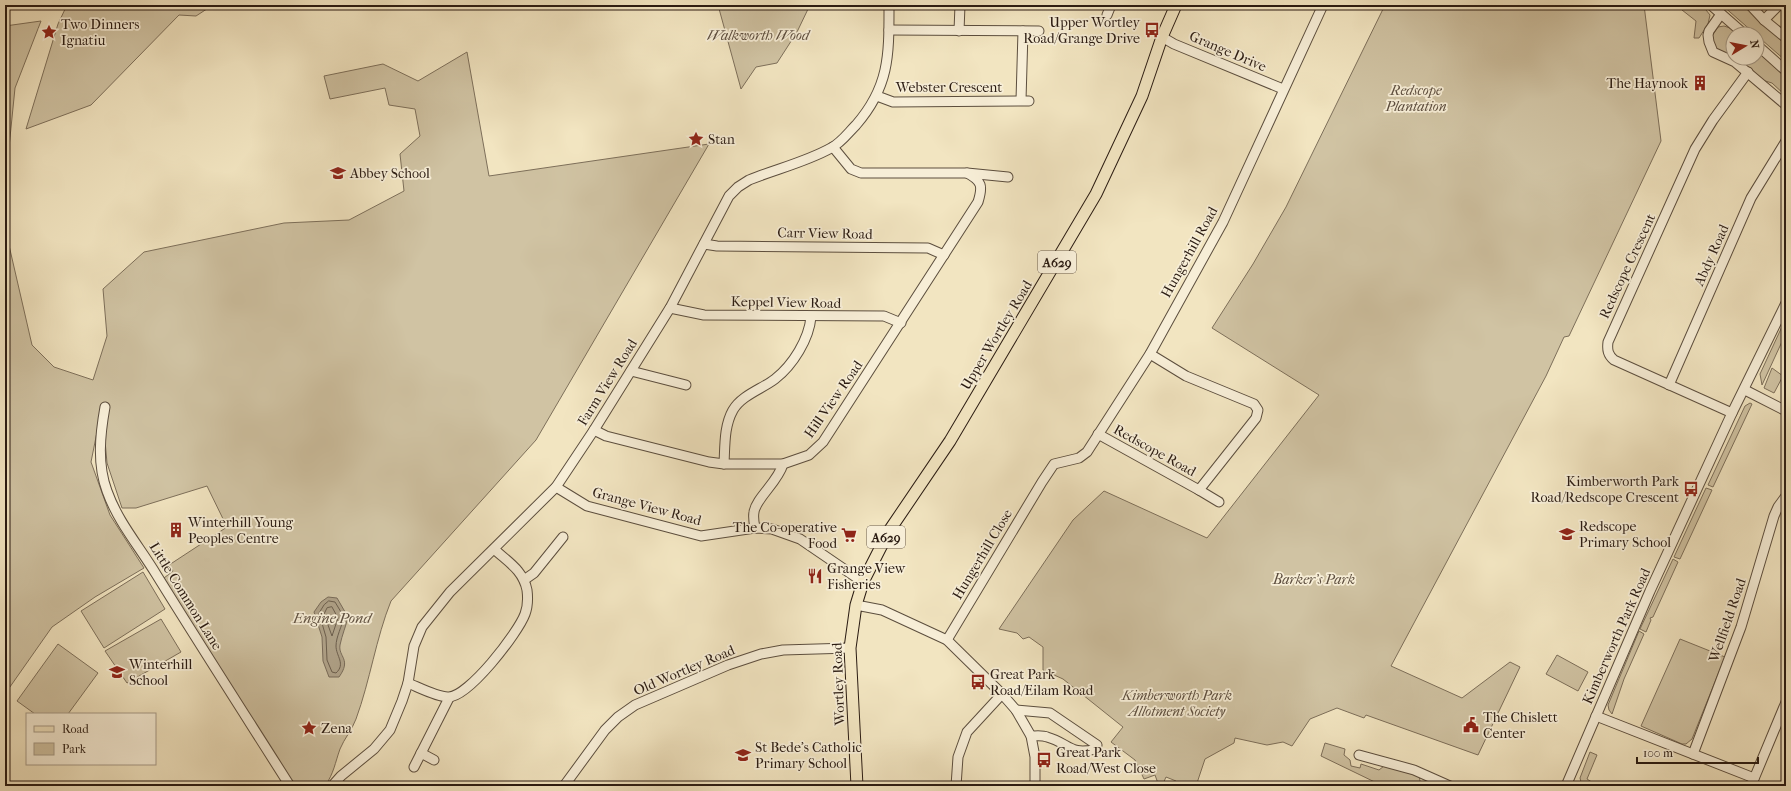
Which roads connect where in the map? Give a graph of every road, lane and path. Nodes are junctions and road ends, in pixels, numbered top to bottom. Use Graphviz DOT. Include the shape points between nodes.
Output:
graph roads {
  1 [pos="889,5"];
  2 [pos="960,5"];
  3 [pos="1111,5"];
  4 [pos="1176,5"];
  5 [pos="1323,5"];
  6 [pos="1711,5"];
  7 [pos="1750,5"];
  8 [pos="1779,5"];
  9 [pos="1721,14"];
  10 [pos="1107,15"];
  11 [pos="1764,20"];
  12 [pos="1735,26"];
  13 [pos="889,30"];
  14 [pos="959,31"];
  15 [pos="1023,31"];
  16 [pos="1039,31"];
  17 [pos="1162,37"];
  18 [pos="1786,38"];
  19 [pos="1765,52"];
  20 [pos="1786,70"];
  21 [pos="1748,72"];
  22 [pos="1283,89"];
  23 [pos="877,96"];
  24 [pos="1786,105"];
  25 [pos="1786,141"];
  26 [pos="833,147"];
  27 [pos="967,172"];
  28 [pos="1008,177"];
  29 [pos="704,244"];
  30 [pos="944,255"];
  31 [pos="1786,303"];
  32 [pos="670,308"];
  33 [pos="811,317"];
  34 [pos="901,323"];
  35 [pos="1150,354"];
  36 [pos="631,371"];
  37 [pos="686,385"];
  38 [pos="1669,385"];
  39 [pos="1744,390"];
  40 [pos="104,407"];
  41 [pos="1786,411"];
  42 [pos="1732,413"];
  43 [pos="594,430"];
  44 [pos="1098,434"];
  45 [pos="724,464"];
  46 [pos="783,464"];
  47 [pos="1042,482"];
  48 [pos="556,487"];
  49 [pos="1199,490"];
  50 [pos="1786,496"];
  51 [pos="1219,502"];
  52 [pos="755,528"];
  53 [pos="562,541"];
  54 [pos="494,549"];
  55 [pos="524,580"];
  56 [pos="863,582"];
  57 [pos="856,606"];
  58 [pos="947,640"];
  59 [pos="850,648"];
  60 [pos="408,683"];
  61 [pos="1002,694"];
  62 [pos="448,698"];
  63 [pos="1786,702"];
  64 [pos="1016,710"];
  65 [pos="1596,716"];
  66 [pos="1031,736"];
  67 [pos="421,753"];
  68 [pos="1693,754"];
  69 [pos="1359,755"];
  70 [pos="434,760"];
  71 [pos="414,767"];
  72 [pos="1430,782"];
  73 [pos="1753,782"];
  74 [pos="1568,785"];
  75 [pos="290,786"];
  76 [pos="332,786"];
  77 [pos="564,786"];
  78 [pos="857,786"];
  79 [pos="956,786"];
  80 [pos="1035,786"];
  81 [pos="1450,786"];
  1 -- 13 [label="street, Farm View Road"];
  2 -- 14 [label="street"];
  3 -- 10 [label="street"];
  4 -- 17 [label="main road, Upper Wortley Road / A629"];
  5 -- 22 [label="street, Hungerhill Road"];
  6 -- 9 [label="street"];
  7 -- 11 [label="street"];
  8 -- 11 [label="street"];
  9 -- 12 [label="street"];
  9 -- 21 [label="street" via="1709,30 1710,47 1713,52"];
  11 -- 18 [label="street"];
  13 -- 14 [label="street"];
  13 -- 23 [label="street, Farm View Road" via="889,53 884,79"];
  14 -- 15 [label="street"];
  15 -- 16 [label="street"];
  15 -- 23 [label="street, Webster Crescent" via="1025,100 893,102"];
  17 -- 22 [label="street, Grange Drive"];
  17 -- 56 [label="main road, Upper Wortley Road / A629" via="1142,96 1096,194 950,441 889,531"];
  19 -- 20 [label="street"];
  21 -- 24 [label="street"];
  21 -- 38 [label="street, Redscope Crescent" via="1695,149 1608,342 1609,356 1614,360"];
  22 -- 35 [label="street, Hungerhill Road" via="1223,222"];
  23 -- 26 [label="street, Farm View Road" via="861,120"];
  25 -- 38 [label="street, Abdy Road" via="1751,198"];
  26 -- 27 [label="street" via="852,169 861,173"];
  26 -- 29 [label="street, Farm View Road" via="748,180 738,187 730,196"];
  27 -- 28 [label="street"];
  27 -- 30 [label="street, Hill View Road" via="980,182 981,192 978,202"];
  29 -- 30 [label="street, Carr View Road" via="928,248"];
  29 -- 32 [label="street, Farm View Road"];
  30 -- 34 [label="street, Hill View Road"];
  31 -- 39 [label="street, Kimberworth Park Road"];
  32 -- 33 [label="street, Keppel View Road" via="704,315"];
  32 -- 36 [label="street, Farm View Road"];
  33 -- 34 [label="street, Keppel View Road" via="884,316"];
  33 -- 45 [label="street" via="803,343 785,369 734,408 728,420"];
  34 -- 46 [label="street, Hill View Road" via="823,442 809,455"];
  35 -- 44 [label="street, Hungerhill Road"];
  35 -- 49 [label="street, Redscope Road" via="1186,376 1254,404 1258,410 1256,418"];
  36 -- 37 [label="street"];
  36 -- 43 [label="street, Farm View Road"];
  38 -- 42 [label="street, Redscope Crescent"];
  39 -- 41 [label="street"];
  39 -- 42 [label="street, Kimberworth Park Road"];
  40 -- 75 [label="street, Little Common Lane" via="100,433 101,468 106,491 120,522 148,561"];
  42 -- 65 [label="street, Kimberworth Park Road"];
  43 -- 45 [label="street, Hill View Road" via="606,436"];
  43 -- 48 [label="street, Farm View Road"];
  44 -- 47 [label="street, Hungerhill Road" via="1087,452 1079,458 1054,464"];
  44 -- 49 [label="street, Redscope Road"];
  45 -- 46 [label="street, Hill View Road"];
  46 -- 52 [label="street" via="777,479 754,512"];
  47 -- 58 [label="street, Hungerhill Close"];
  48 -- 52 [label="street, Grange View Road" via="588,506 701,536"];
  48 -- 54 [label="street, Farm View Road"];
  49 -- 51 [label="street, Redscope Road"];
  50 -- 68 [label="street, Wellfield Road" via="1774,516 1741,627"];
  52 -- 56 [label="street, Grange View Road" via="772,529 800,539"];
  53 -- 55 [label="street" via="534,573"];
  54 -- 55 [label="street" via="522,574"];
  54 -- 60 [label="street, Farm View Road" via="450,592 422,627 414,646"];
  55 -- 62 [label="street" via="527,603 520,624 468,689"];
  56 -- 57 [label="main road, Upper Wortley Road / A629"];
  57 -- 58 [label="street" via="882,610"];
  57 -- 59 [label="main road, Wortley Road / A629"];
  58 -- 61 [label="street"];
  59 -- 77 [label="street, Old Wortley Road" via="783,650 761,654 728,665 635,705 605,730"];
  59 -- 78 [label="main road, Wortley Road / A629"];
  60 -- 62 [label="street"];
  60 -- 76 [label="street, Farm View Road" via="396,718 384,739"];
  61 -- 64 [label="street"];
  61 -- 79 [label="street" via="967,732 958,757"];
  62 -- 67 [label="street"];
  63 -- 73 [label="street"];
  64 -- 66 [label="street"];
  64 -- 66 [label="street" via="1050,713 1097,745 1096,750 1084,752 1072,750 1046,736"];
  65 -- 68 [label="street"];
  65 -- 74 [label="street, Kimberworth Park Road"];
  66 -- 80 [label="street" via="1035,757"];
  67 -- 70 [label="street"];
  67 -- 71 [label="street"];
  68 -- 73 [label="street"];
  69 -- 72 [label="street" via="1397,764"];
  72 -- 81 [label="street"];
}
